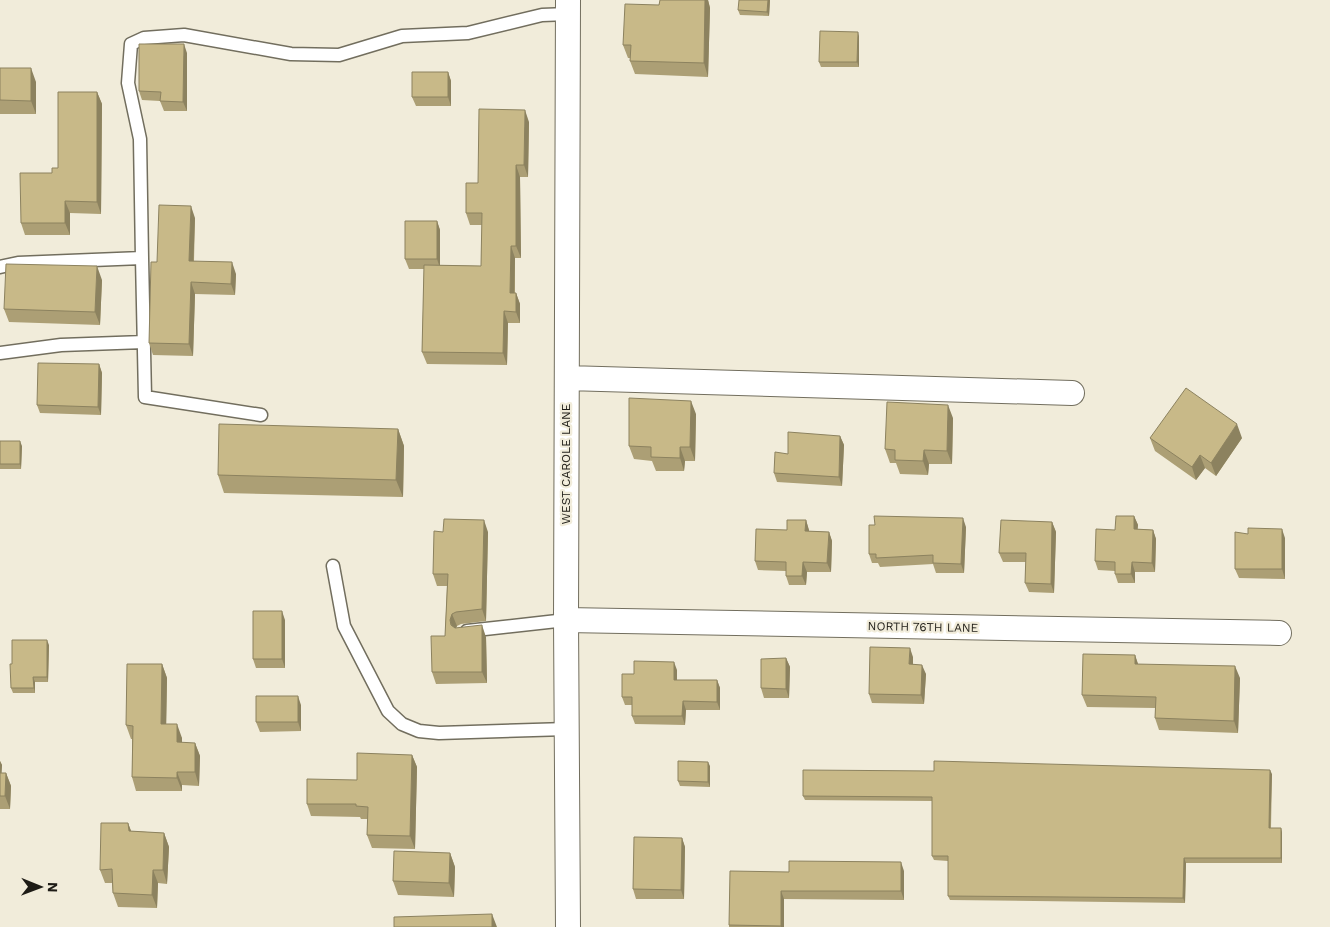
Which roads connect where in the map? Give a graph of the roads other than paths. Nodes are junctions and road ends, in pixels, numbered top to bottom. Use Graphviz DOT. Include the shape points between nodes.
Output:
graph roads {
  1 [pos="568,7"];
  2 [pos="142,258"];
  3 [pos="0,267"];
  4 [pos="144,342"];
  5 [pos="0,353"];
  6 [pos="567,378"];
  7 [pos="1072,393"];
  8 [pos="261,415"];
  9 [pos="333,566"];
  10 [pos="566,620"];
  11 [pos="462,632"];
  12 [pos="1279,633"];
  13 [pos="567,729"];
  14 [pos="568,927"];
  1 -- 2 [label="lane" via="468,33 402,36 339,55 291,54 184,35 144,38 131,44 128,83 140,139"];
  1 -- 6 [label="street, WEST CAROLE LANE"];
  2 -- 3 [label="lane" via="18,263"];
  2 -- 4 [label="lane"];
  4 -- 5 [label="lane" via="61,345"];
  4 -- 8 [label="lane" via="145,397"];
  6 -- 7 [label="street"];
  6 -- 10 [label="street, WEST CAROLE LANE"];
  9 -- 13 [label="lane" via="344,626 388,711 402,724 420,731 439,733"];
  10 -- 11 [label="lane"];
  10 -- 12 [label="street, NORTH 76TH LANE"];
  10 -- 13 [label="street, WEST CAROLE LANE"];
  13 -- 14 [label="street, WEST CAROLE LANE"];
}
